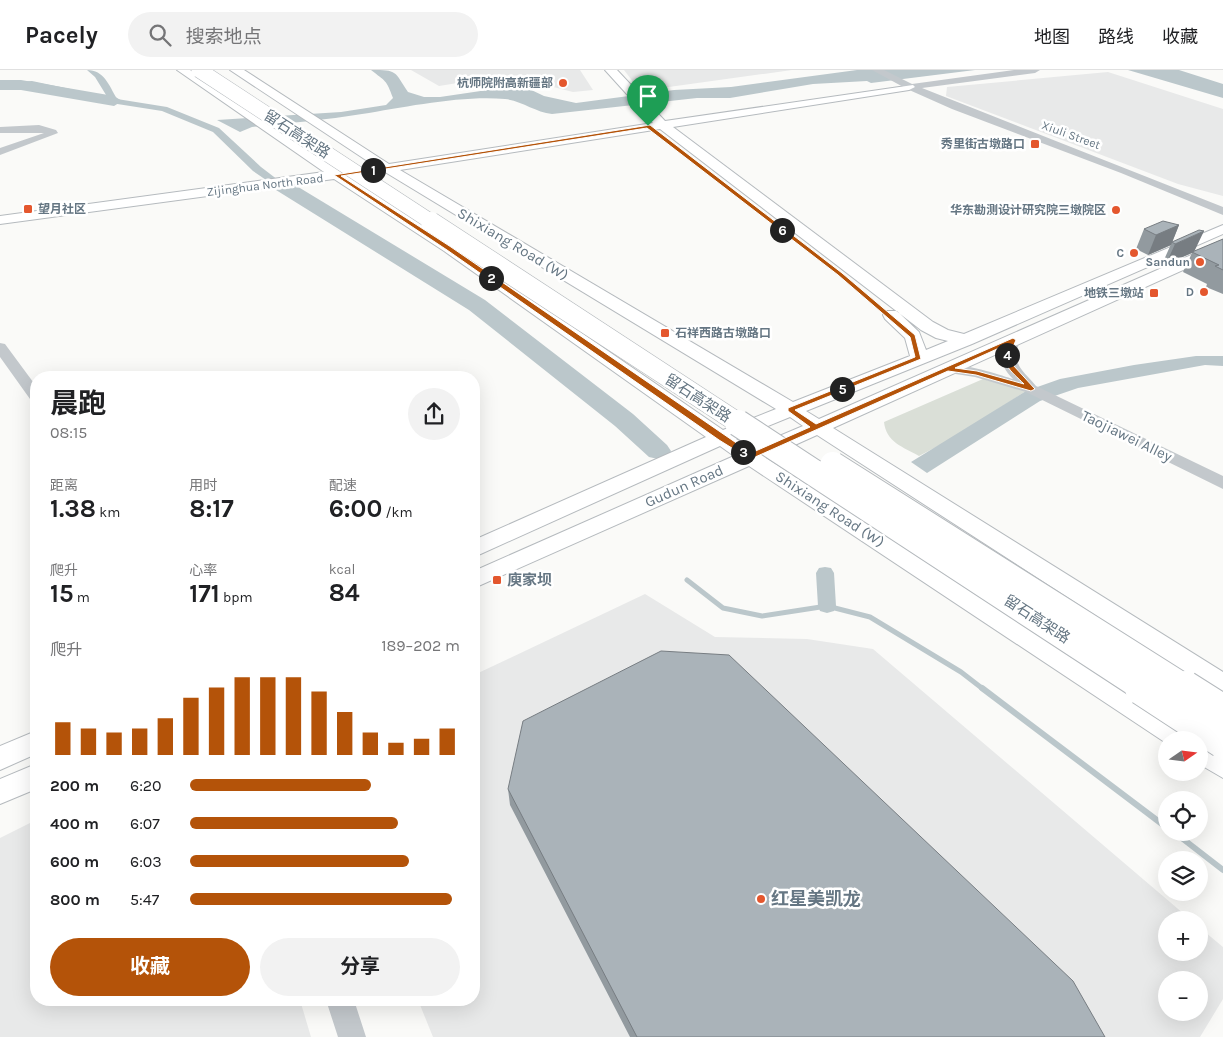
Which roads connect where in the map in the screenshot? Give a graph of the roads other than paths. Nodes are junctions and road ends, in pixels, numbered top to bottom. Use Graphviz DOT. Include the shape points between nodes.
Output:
graph roads {
  1 [pos="183,70"];
  2 [pos="199,70"];
  3 [pos="220,70"];
  4 [pos="236,70"];
  5 [pos="597,70"];
  6 [pos="611,70"];
  7 [pos="877,70"];
  8 [pos="1035,70"];
  9 [pos="909,88"];
  10 [pos="653,121"];
  11 [pos="0,130"];
  12 [pos="0,152"];
  13 [pos="387,168"];
  14 [pos="337,175"];
  15 [pos="1223,211"];
  16 [pos="0,220"];
  17 [pos="1223,230"];
  18 [pos="1223,246"];
  19 [pos="966,340"];
  20 [pos="1013,340"];
  21 [pos="0,347"];
  22 [pos="918,358"];
  23 [pos="948,369"];
  24 [pos="30,388"];
  25 [pos="1031,389"];
  26 [pos="790,409"];
  27 [pos="815,427"];
  28 [pos="721,438"];
  29 [pos="751,456"];
  30 [pos="1223,483"];
  31 [pos="480,546"];
  32 [pos="480,577"];
  33 [pos="1223,685"];
  34 [pos="1223,712"];
  35 [pos="1169,731"];
  36 [pos="1223,741"];
  37 [pos="30,745"];
  38 [pos="1208,756"];
  39 [pos="0,758"];
  40 [pos="1223,766"];
  41 [pos="30,779"];
  42 [pos="0,792"];
  43 [pos="342,1006"];
  44 [pos="352,1037"];
  1 -- 14 [label="main road, Shixiang Road (W)"];
  2 -- 36 [label="highway, 留石高架路, bridge"];
  3 -- 34 [label="highway, 留石高架路, bridge" via="566,296"];
  4 -- 13 [label="main road, Shixiang Road (W)"];
  5 -- 10 [label="main road" via="634,113"];
  6 -- 10 [label="main road"];
  7 -- 9 [label="street, Xiuli Street"];
  8 -- 9 [label="street"];
  9 -- 10 [label="main road, Zijinghua North Road"];
  9 -- 15 [label="street, Xiuli Street"];
  10 -- 13 [label="main road, Zijinghua North Road"];
  10 -- 19 [label="main road" via="927,326"];
  10 -- 22 [label="main road" via="909,330 916,341"];
  11 -- 12 [label="street" via="39,128 53,133"];
  13 -- 14 [label="main road, Zijinghua North Road"];
  13 -- 26 [label="main road, Shixiang Road (W)"];
  14 -- 16 [label="main road, Zijinghua North Road"];
  14 -- 28 [label="main road, Shixiang Road (W)" via="449,248"];
  17 -- 19 [label="main road, Gudun Road"];
  18 -- 20 [label="main road, Gudun Road"];
  19 -- 22 [label="main road, Gudun Road"];
  20 -- 23 [label="main road, Gudun Road"];
  20 -- 25 [label="street, Taojiawei Alley" via="1007,358"];
  21 -- 24 [label="street"];
  22 -- 26 [label="main road, Gudun Road"];
  23 -- 25 [label="street, Taojiawei Alley" via="977,373"];
  23 -- 27 [label="main road, Gudun Road"];
  25 -- 30 [label="street, Taojiawei Alley"];
  26 -- 27 [label="main road, Shixiang Road (W)"];
  26 -- 28 [label="main road, Gudun Road"];
  27 -- 29 [label="main road, Gudun Road"];
  27 -- 33 [label="main road, Shixiang Road (W)"];
  28 -- 29 [label="main road, Shixiang Road (W)"];
  28 -- 31 [label="main road, Gudun Road"];
  29 -- 32 [label="main road, Gudun Road"];
  29 -- 35 [label="main road, Shixiang Road (W)"];
  37 -- 39 [label="main road"];
  38 -- 40 [label="main road"];
  41 -- 42 [label="main road"];
  43 -- 44 [label="street"];
}
